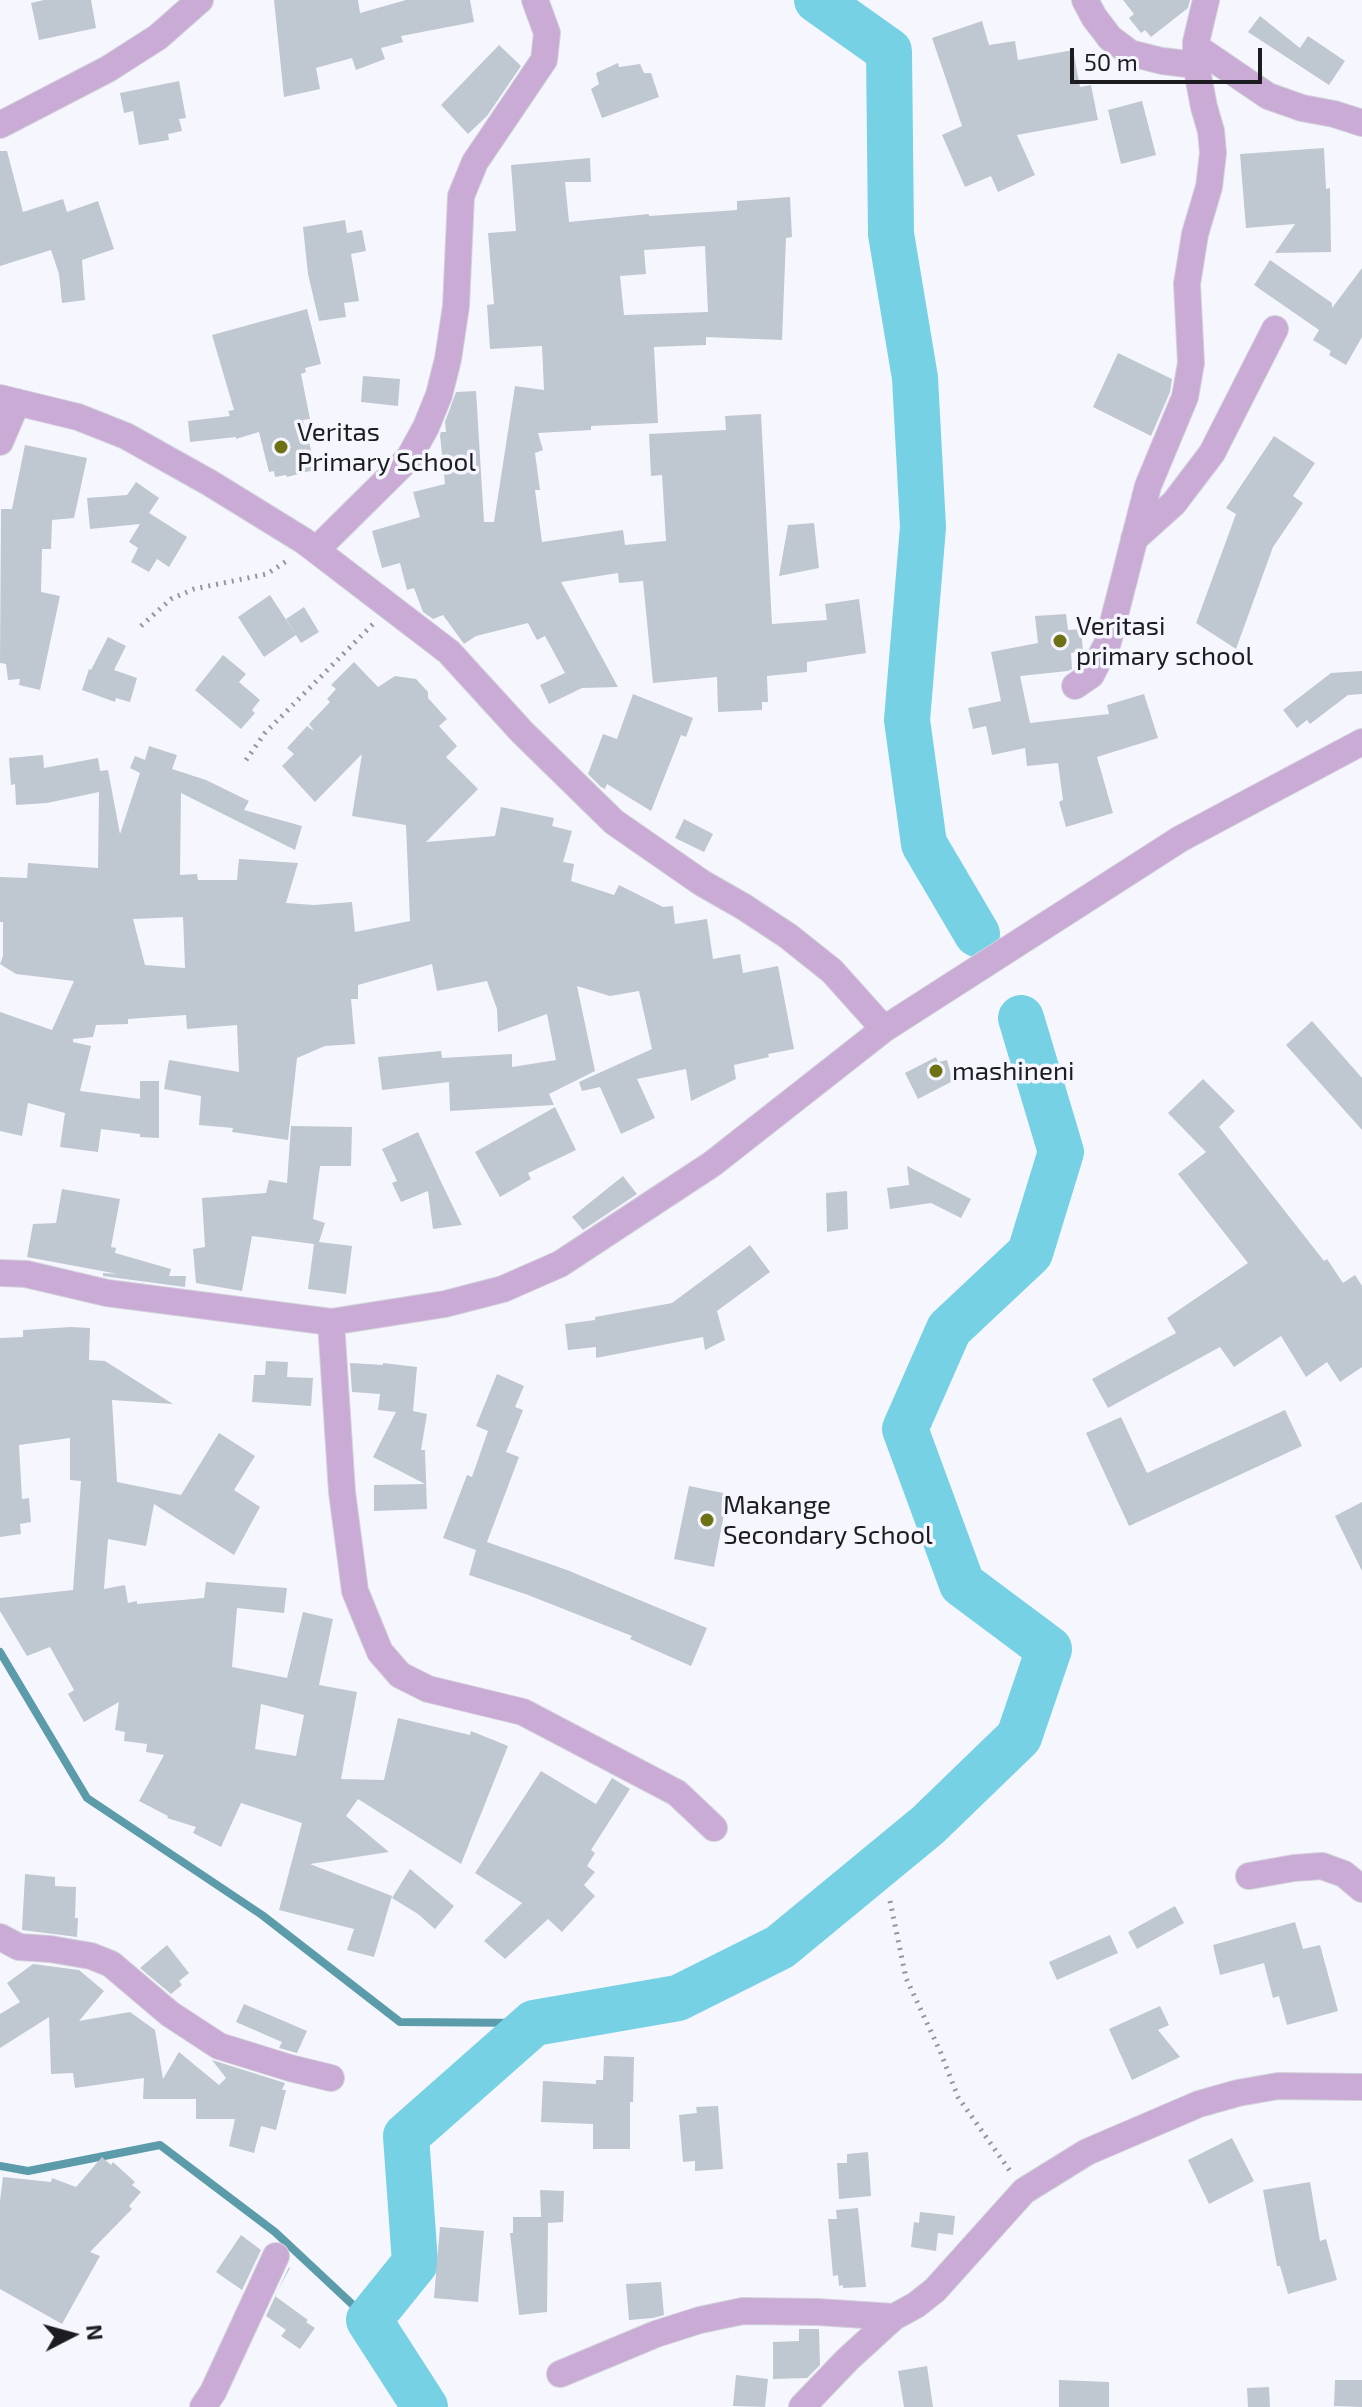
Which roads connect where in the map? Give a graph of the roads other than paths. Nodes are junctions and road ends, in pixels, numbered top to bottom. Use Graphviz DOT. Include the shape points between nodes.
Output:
graph roads {
  1 [pos="200,0"];
  2 [pos="535,0"];
  3 [pos="1085,0"];
  4 [pos="1206,0"];
  5 [pos="1196,56"];
  6 [pos="1362,123"];
  7 [pos="0,125"];
  8 [pos="1275,329"];
  9 [pos="8,400"];
  10 [pos="0,442"];
  11 [pos="1134,539"];
  12 [pos="310,545"];
  13 [pos="1075,686"];
  14 [pos="1362,742"];
  15 [pos="884,1029"];
  16 [pos="0,1273"];
  17 [pos="331,1322"];
  18 [pos="714,1828"];
  19 [pos="1249,1876"];
  20 [pos="1362,1889"];
  21 [pos="0,1937"];
  22 [pos="331,2078"];
  23 [pos="1362,2087"];
  24 [pos="276,2256"];
  25 [pos="894,2317"];
  26 [pos="560,2374"];
  27 [pos="203,2407"];
  28 [pos="802,2407"];
  1 -- 7 [label="street" via="158,37 108,69"];
  2 -- 12 [label="street" via="547,33 544,60 475,162 461,196 448,359 426,427 409,458"];
  3 -- 5 [label="street" via="1110,38 1130,53 1162,61"];
  4 -- 5 [label="street"];
  5 -- 6 [label="street" via="1268,96"];
  5 -- 11 [label="street" via="1213,153 1187,284 1191,363 1185,397 1148,486"];
  8 -- 11 [label="street" via="1212,453 1174,503"];
  9 -- 10 [label="street"];
  9 -- 12 [label="street" via="78,417 126,436"];
  11 -- 13 [label="street" via="1108,642 1091,675"];
  12 -- 15 [label="street" via="449,652 614,822 788,936 832,971"];
  14 -- 15 [label="street" via="1180,839"];
  15 -- 17 [label="street" via="712,1164 560,1264 503,1289 445,1304"];
  16 -- 17 [label="street" via="107,1293"];
  17 -- 18 [label="street" via="342,1492 355,1591 380,1652 400,1675 428,1689 523,1712 677,1793"];
  19 -- 20 [label="street" via="1322,1866 1344,1874"];
  21 -- 22 [label="street" via="19,1947 91,1956 111,1964 170,2014 219,2046"];
  23 -- 25 [label="street" via="1278,2086 1199,2104 1087,2152 1024,2191 935,2290"];
  24 -- 27 [label="street"];
  25 -- 26 [label="street" via="743,2311 656,2334"];
  25 -- 28 [label="street"];
}
